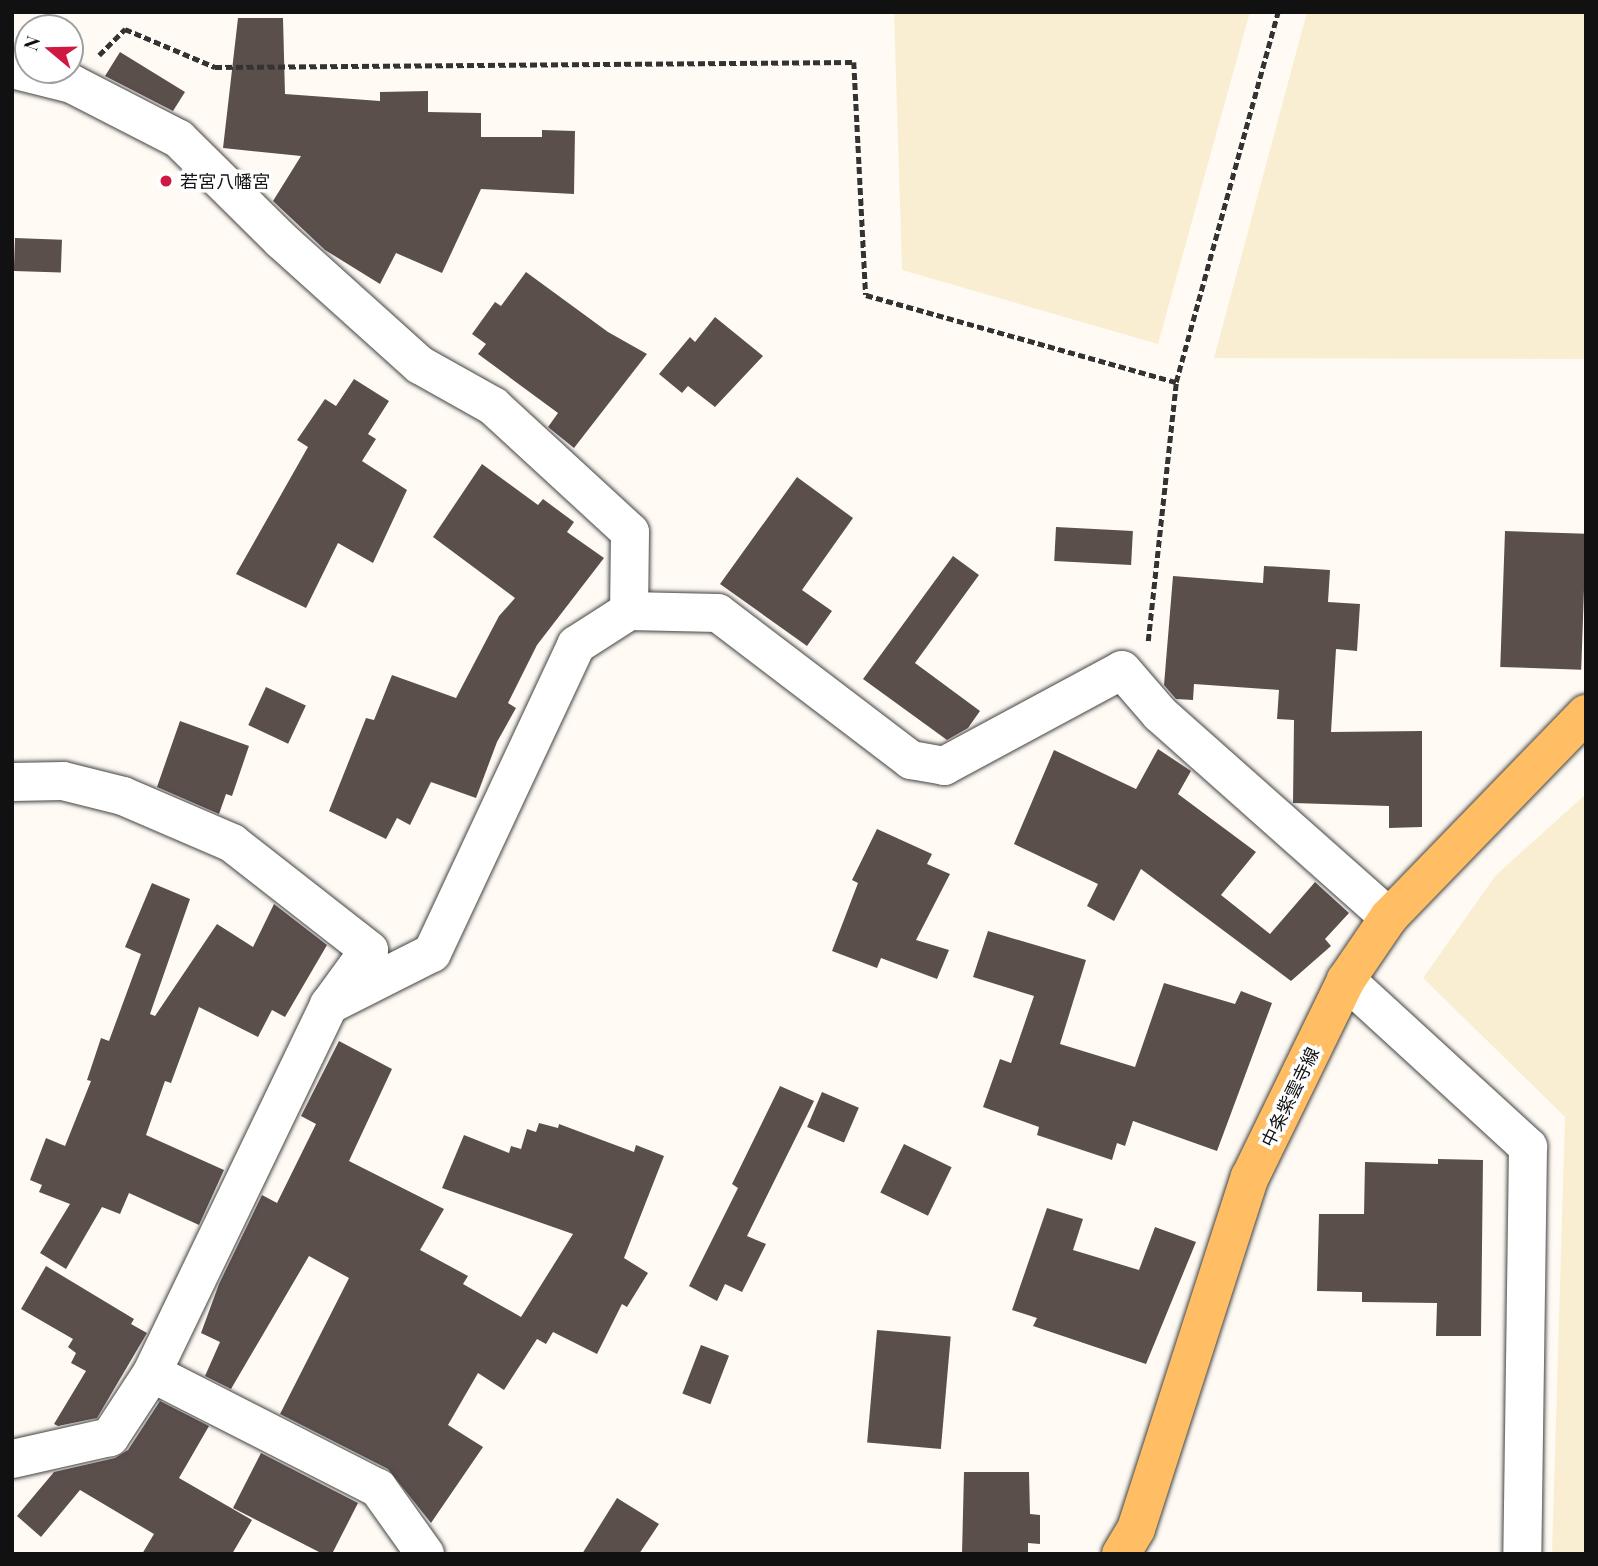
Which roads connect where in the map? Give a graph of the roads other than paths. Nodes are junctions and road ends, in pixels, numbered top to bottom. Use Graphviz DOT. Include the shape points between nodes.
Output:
graph roads {
  1 [pos="12,69"];
  2 [pos="629,611"];
  3 [pos="1586,714"];
  4 [pos="12,782"];
  5 [pos="1389,917"];
  6 [pos="1346,981"];
  7 [pos="328,1005"];
  8 [pos="152,1373"];
  9 [pos="12,1459"];
  10 [pos="1131,1545"];
  11 [pos="425,1554"];
  12 [pos="1522,1554"];
  1 -- 2 [label="street" via="72,83 179,139 281,240 420,365 493,406 630,532"];
  2 -- 5 [label="street" via="718,613 911,760 944,766 1122,670 1160,714"];
  2 -- 7 [label="street" via="576,645 432,953"];
  3 -- 5 [label="main road, 中条紫雲寺線"];
  4 -- 7 [label="street" via="63,781 123,796 232,843 369,950"];
  5 -- 6 [label="main road, 中条紫雲寺線"];
  6 -- 10 [label="main road, 中条紫雲寺線" via="1250,1177"];
  6 -- 12 [label="street" via="1528,1147"];
  7 -- 8 [label="street"];
  8 -- 9 [label="street" via="110,1437"];
  8 -- 11 [label="street" via="378,1488"];
}
